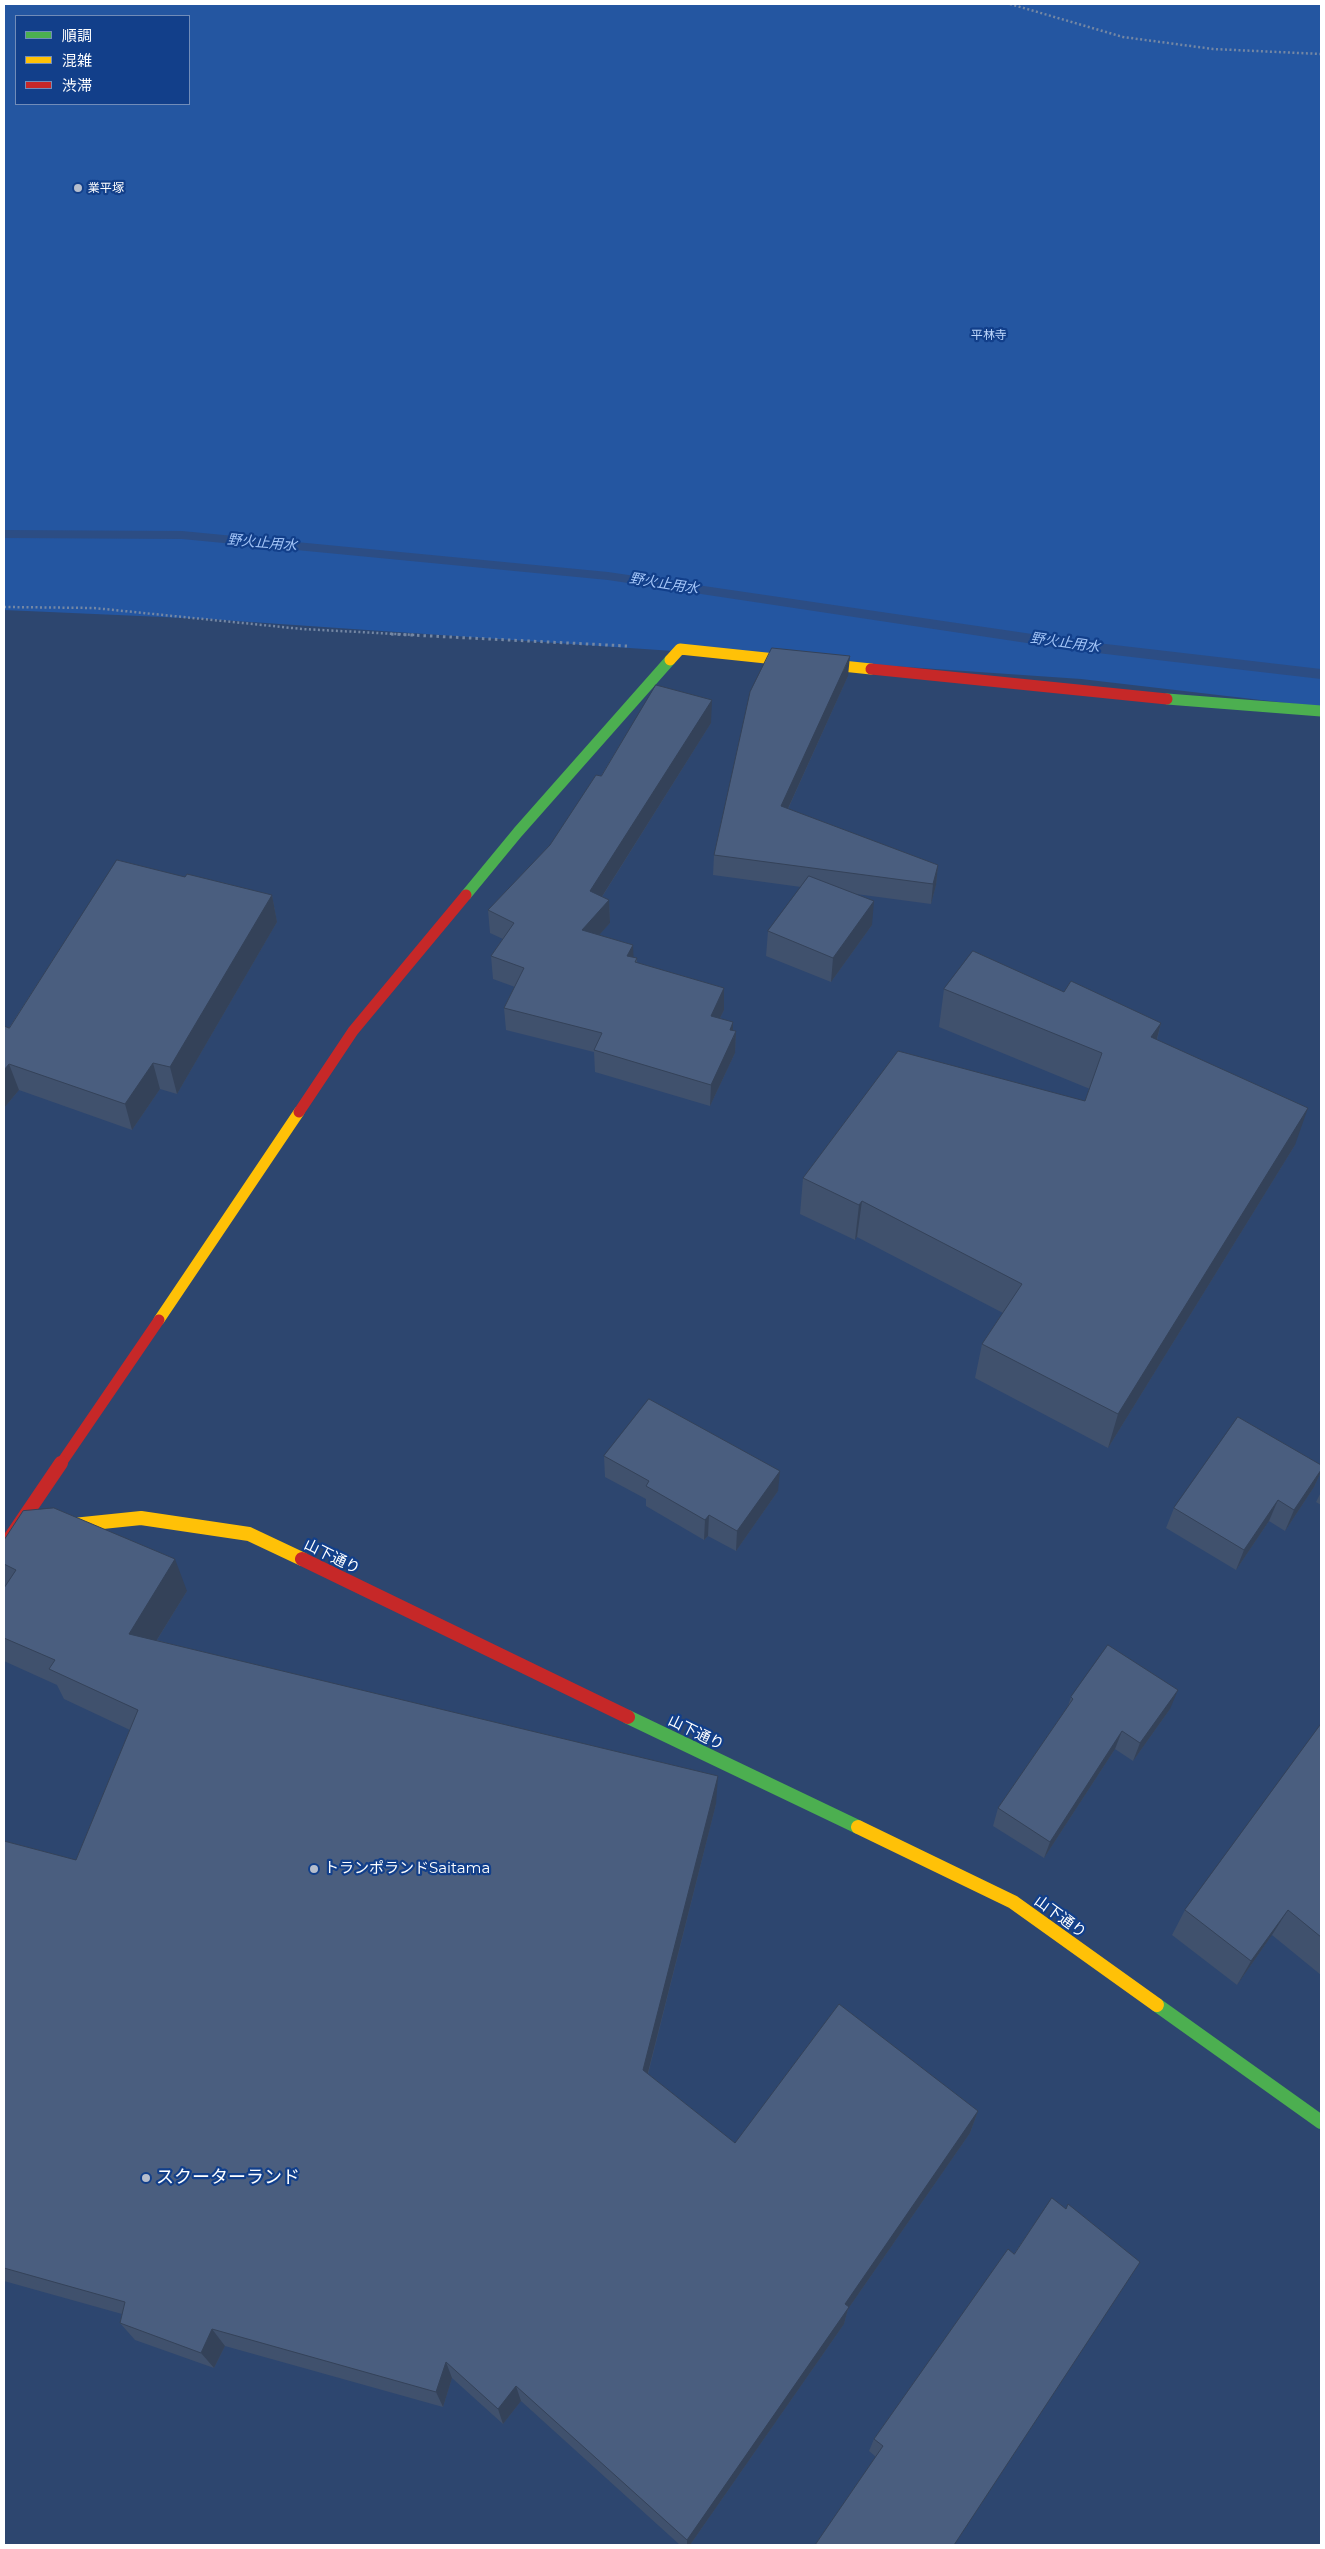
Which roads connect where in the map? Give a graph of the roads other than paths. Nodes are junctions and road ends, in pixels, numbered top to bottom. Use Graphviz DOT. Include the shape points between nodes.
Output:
graph roads {
  1 [pos="1321,711"];
  2 [pos="46,1528"];
  3 [pos="22,1530"];
  4 [pos="4,1536"];
  5 [pos="4,1546"];
  6 [pos="1321,2122"];
  1 -- 3 [label="street" via="1084,692 680,649 518,832 353,1031"];
  2 -- 6 [label="street, 山下通り" via="141,1518 248,1534 1013,1902"];
  3 -- 4 [label="street"];
  3 -- 5 [label="street"];
}
